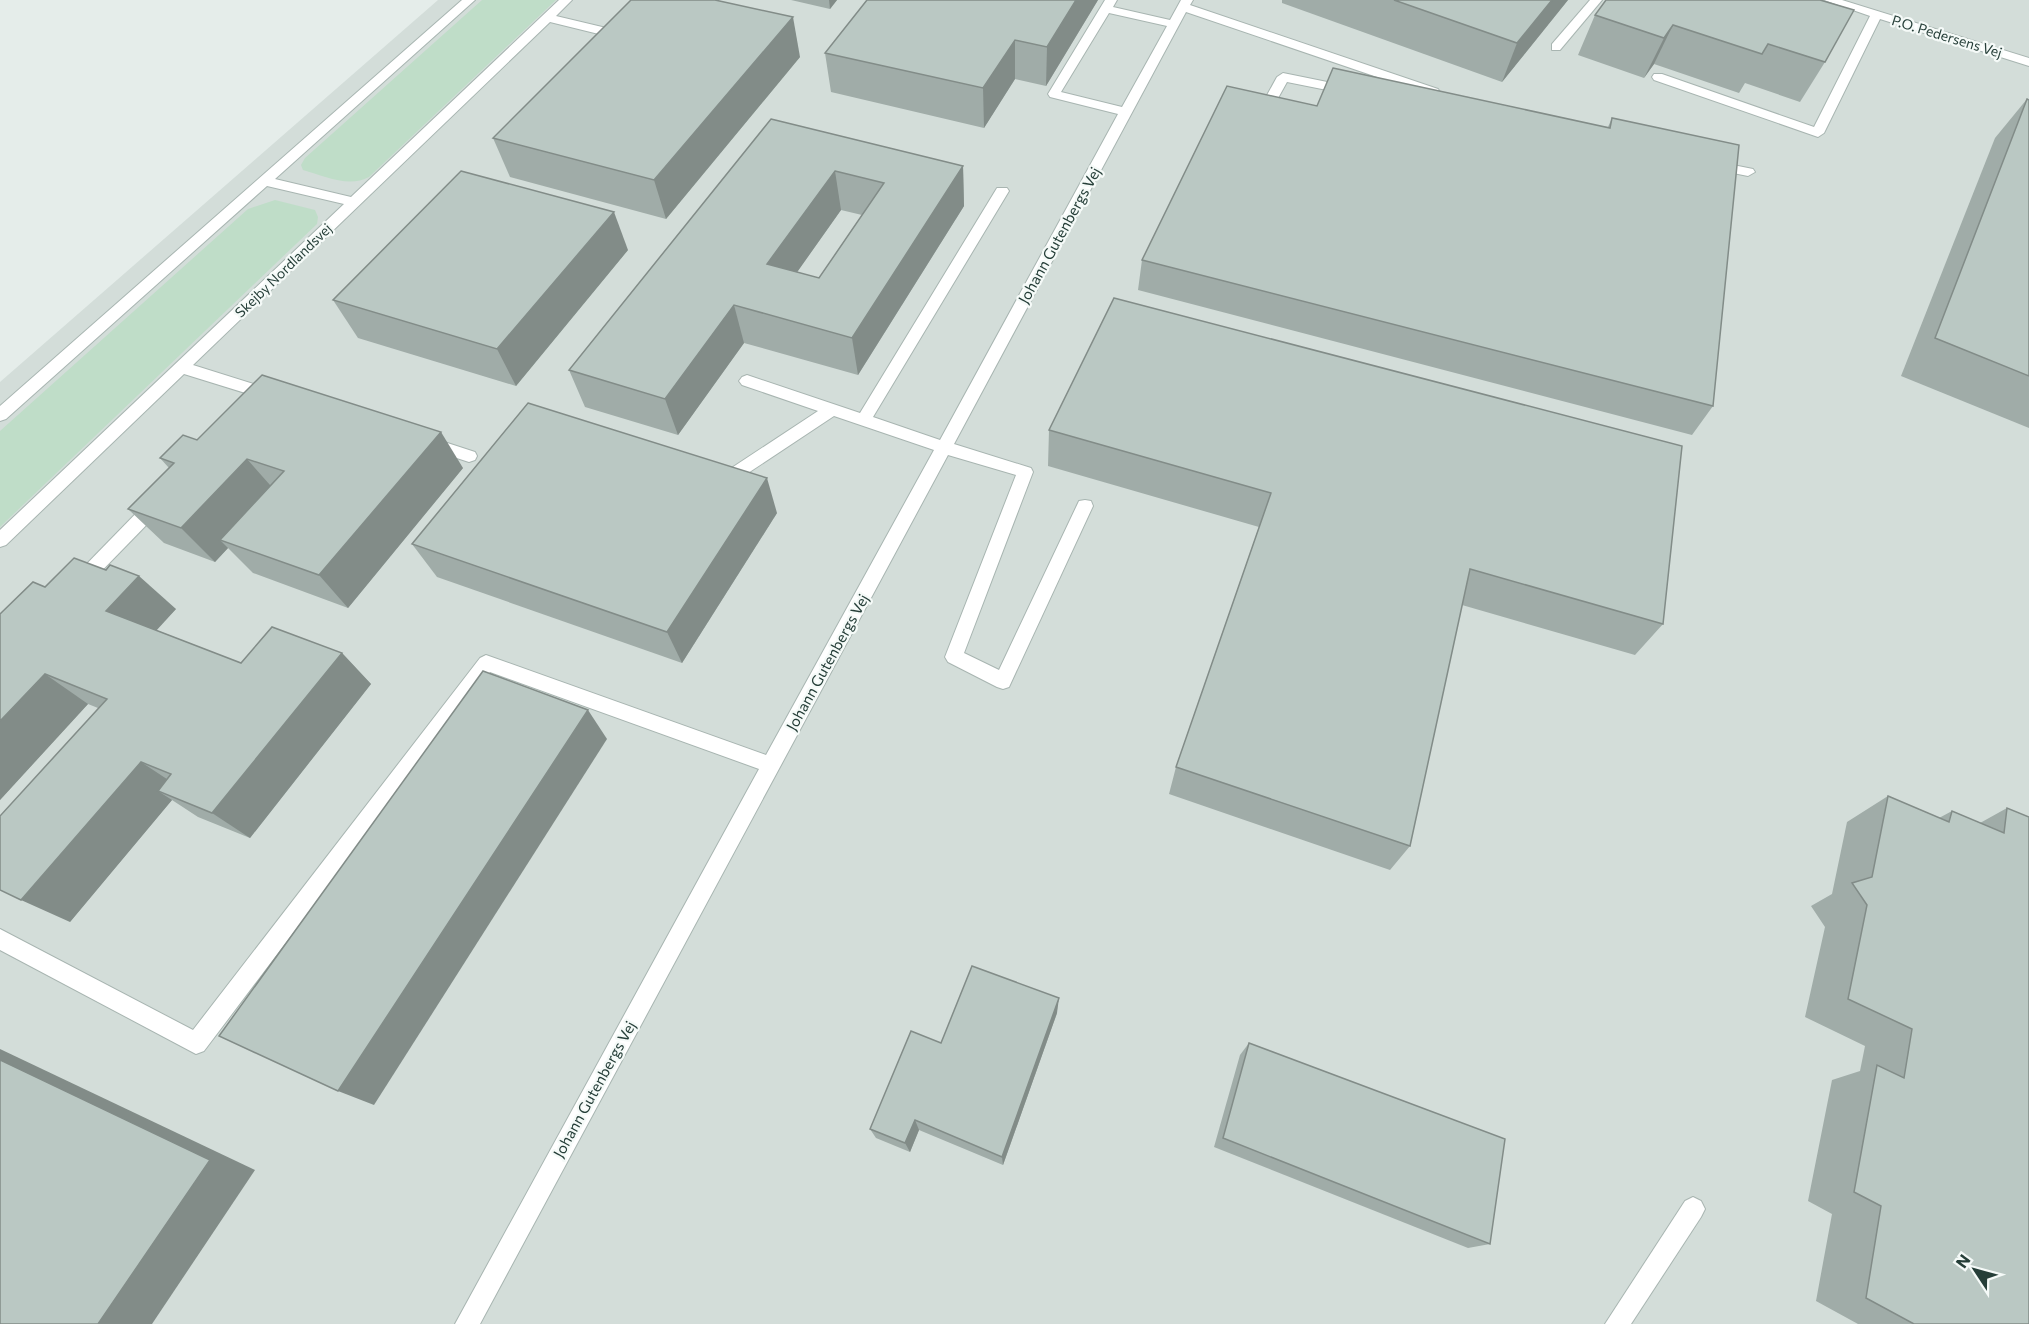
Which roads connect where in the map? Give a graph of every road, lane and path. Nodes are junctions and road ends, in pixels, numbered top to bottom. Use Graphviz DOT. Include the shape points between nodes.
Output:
graph roads {
  1 [pos="469,0"];
  2 [pos="566,0"];
  3 [pos="1596,0"];
  4 [pos="1838,1"];
  5 [pos="1185,4"];
  6 [pos="1108,5"];
  7 [pos="1877,14"];
  8 [pos="547,18"];
  9 [pos="1174,24"];
  10 [pos="614,34"];
  11 [pos="1556,47"];
  12 [pos="2029,62"];
  13 [pos="1387,76"];
  14 [pos="1658,77"];
  15 [pos="1443,95"];
  16 [pos="1126,112"];
  17 [pos="1262,115"];
  18 [pos="1702,162"];
  19 [pos="1748,172"];
  20 [pos="265,181"];
  21 [pos="1002,191"];
  22 [pos="354,202"];
  23 [pos="181,367"];
  24 [pos="747,381"];
  25 [pos="266,393"];
  26 [pos="288,400"];
  27 [pos="833,409"];
  28 [pos="249,410"];
  29 [pos="0,415"];
  30 [pos="864,419"];
  31 [pos="413,438"];
  32 [pos="943,447"];
  33 [pos="469,456"];
  34 [pos="739,471"];
  35 [pos="166,495"];
  36 [pos="1085,506"];
  37 [pos="0,540"];
  38 [pos="66,596"];
  39 [pos="771,765"];
  40 [pos="0,939"];
  41 [pos="1693,1209"];
  42 [pos="467,1324"];
  43 [pos="1617,1324"];
  1 -- 20 [label="street"];
  2 -- 8 [label="street, Skejby Nordlandsvej"];
  3 -- 11 [label="street"];
  4 -- 7 [label="street, P.O. Pedersens Vej"];
  5 -- 9 [label="street, Johann Gutenbergs Vej"];
  5 -- 13 [label="street"];
  6 -- 9 [label="street"];
  6 -- 16 [label="street" via="1053,94"];
  7 -- 12 [label="street, P.O. Pedersens Vej"];
  7 -- 14 [label="street" via="1818,133"];
  8 -- 10 [label="street"];
  8 -- 22 [label="street, Skejby Nordlandsvej"];
  9 -- 16 [label="street, Johann Gutenbergs Vej"];
  13 -- 15 [label="street"];
  13 -- 17 [label="street" via="1362,89 1283,77"];
  16 -- 32 [label="street, Johann Gutenbergs Vej"];
  18 -- 19 [label="street"];
  20 -- 22 [label="street"];
  20 -- 29 [label="street"];
  21 -- 30 [label="street"];
  22 -- 23 [label="street, Skejby Nordlandsvej"];
  23 -- 25 [label="street"];
  23 -- 37 [label="street, Skejby Nordlandsvej"];
  24 -- 27 [label="street"];
  25 -- 26 [label="street"];
  25 -- 28 [label="street"];
  27 -- 30 [label="street"];
  27 -- 34 [label="street"];
  30 -- 32 [label="street"];
  31 -- 33 [label="street"];
  32 -- 36 [label="street" via="1025,472 954,657 1003,681"];
  32 -- 39 [label="street, Johann Gutenbergs Vej"];
  35 -- 38 [label="street"];
  39 -- 40 [label="street" via="486,663 196,1043"];
  39 -- 42 [label="street, Johann Gutenbergs Vej"];
  41 -- 43 [label="street"];
}
